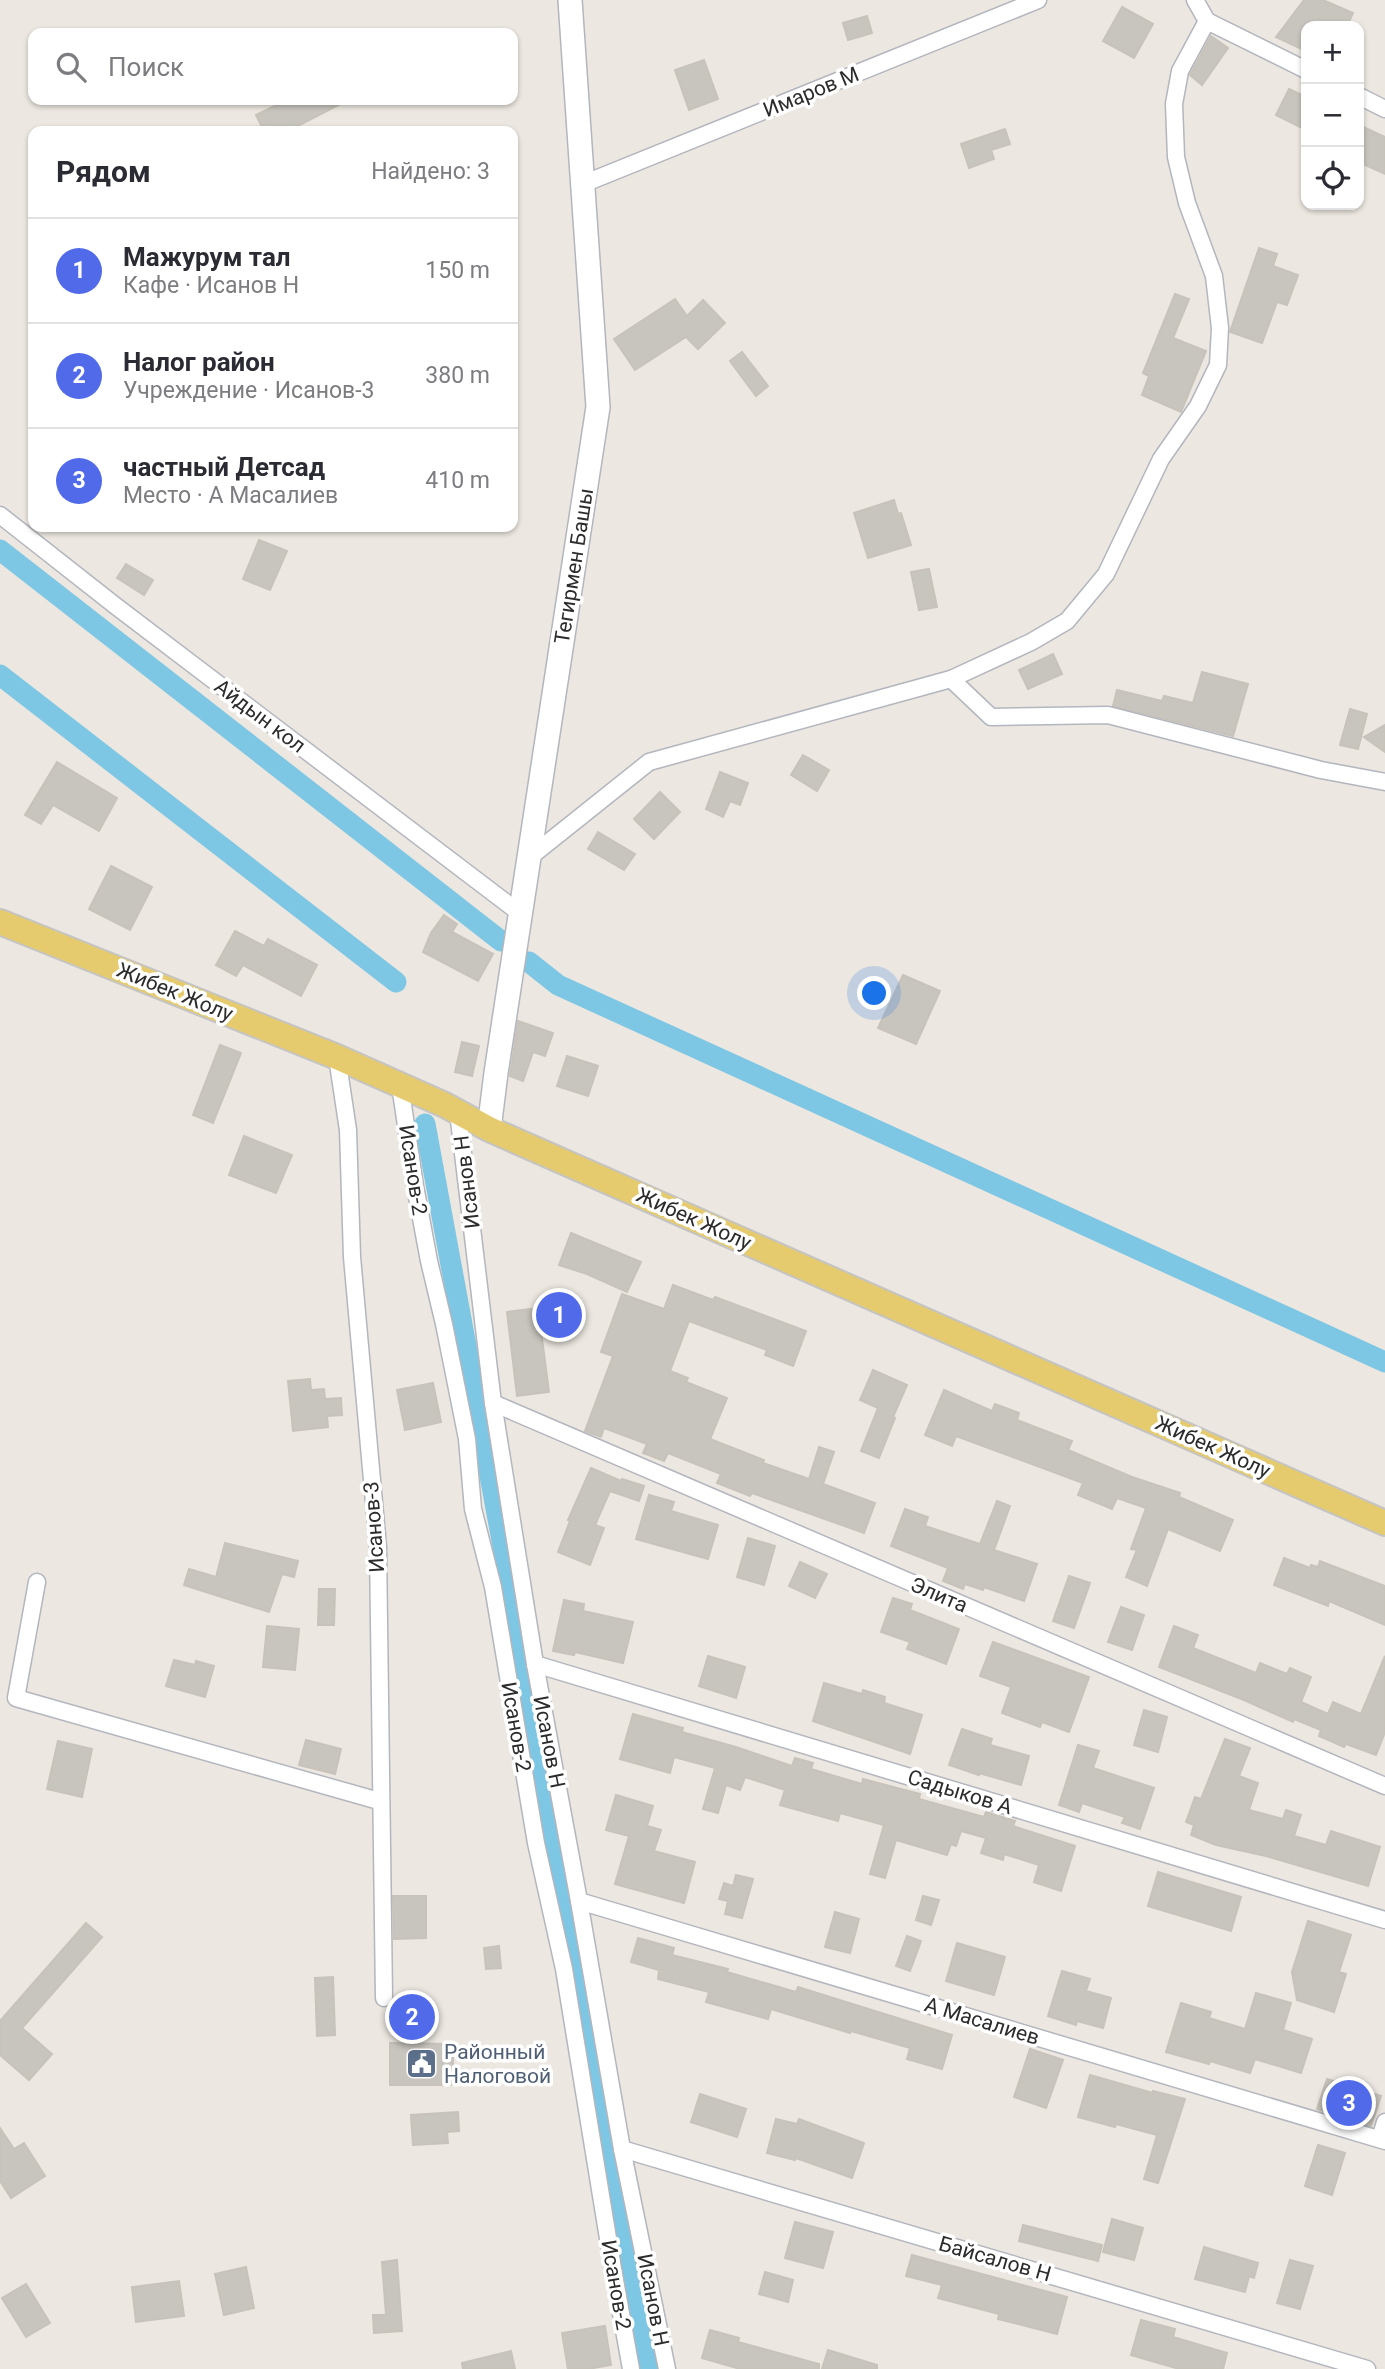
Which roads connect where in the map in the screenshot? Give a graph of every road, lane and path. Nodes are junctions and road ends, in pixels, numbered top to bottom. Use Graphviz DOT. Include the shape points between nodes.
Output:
graph roads {
  1 [pos="570,0"];
  2 [pos="1038,0"];
  3 [pos="1195,0"];
  4 [pos="1207,21"];
  5 [pos="1301,68"];
  6 [pos="1364,98"];
  7 [pos="1385,109"];
  8 [pos="583,184"];
  9 [pos="0,515"];
  10 [pos="951,679"];
  11 [pos="1385,782"];
  12 [pos="530,857"];
  13 [pos="521,914"];
  14 [pos="0,922"];
  15 [pos="337,1057"];
  16 [pos="400,1085"];
  17 [pos="458,1112"];
  18 [pos="489,1129"];
  19 [pos="493,1403"];
  20 [pos="1385,1523"];
  21 [pos="37,1582"];
  22 [pos="535,1664"];
  23 [pos="1385,1787"];
  24 [pos="379,1801"];
  25 [pos="579,1901"];
  26 [pos="1385,1920"];
  27 [pos="384,1998"];
  28 [pos="1385,2122"];
  29 [pos="1382,2140"];
  30 [pos="622,2149"];
  31 [pos="631,2369"];
  32 [pos="667,2369"];
  33 [pos="1367,2369"];
  1 -- 8 [label="street, Тегирмен Башы"];
  2 -- 8 [label="street, Имаров М"];
  3 -- 4 [label="street"];
  4 -- 5 [label="street"];
  4 -- 10 [label="street" via="1181,71 1174,104 1176,157 1187,203 1214,276 1220,328 1218,365 1198,407 1161,459 1106,574 1067,621"];
  6 -- 7 [label="street"];
  8 -- 12 [label="street, Тегирмен Башы" via="598,407"];
  9 -- 13 [label="street, Айдын кол"];
  10 -- 11 [label="street" via="991,717 1108,715"];
  10 -- 12 [label="street" via="649,762"];
  12 -- 13 [label="street, Тегирмен Башы"];
  13 -- 18 [label="street, Тегирмен Башы"];
  14 -- 15 [label="main road, Жибек Жолу"];
  15 -- 16 [label="main road, Жибек Жолу"];
  15 -- 24 [label="street, Исанов-3" via="348,1130 352,1257 378,1547"];
  16 -- 17 [label="main road, Жибек Жолу"];
  16 -- 31 [label="street, Исанов-2" via="429,1261 467,1439 473,1509 493,1587 536,1843 564,1969"];
  17 -- 18 [label="main road, Жибек Жолу"];
  17 -- 19 [label="street, Исанов Н"];
  18 -- 20 [label="main road, Жибек Жолу"];
  19 -- 22 [label="street, Исанов Н"];
  19 -- 23 [label="street, Элита"];
  21 -- 24 [label="street" via="16,1698"];
  22 -- 25 [label="street, Исанов Н"];
  22 -- 26 [label="street, Садыков А"];
  24 -- 27 [label="street, Исанов-3"];
  25 -- 29 [label="street, А Масалиев"];
  25 -- 30 [label="street, Исанов Н"];
  28 -- 29 [label="street"];
  30 -- 32 [label="street, Исанов Н"];
  30 -- 33 [label="street, Байсалов Н"];
}
